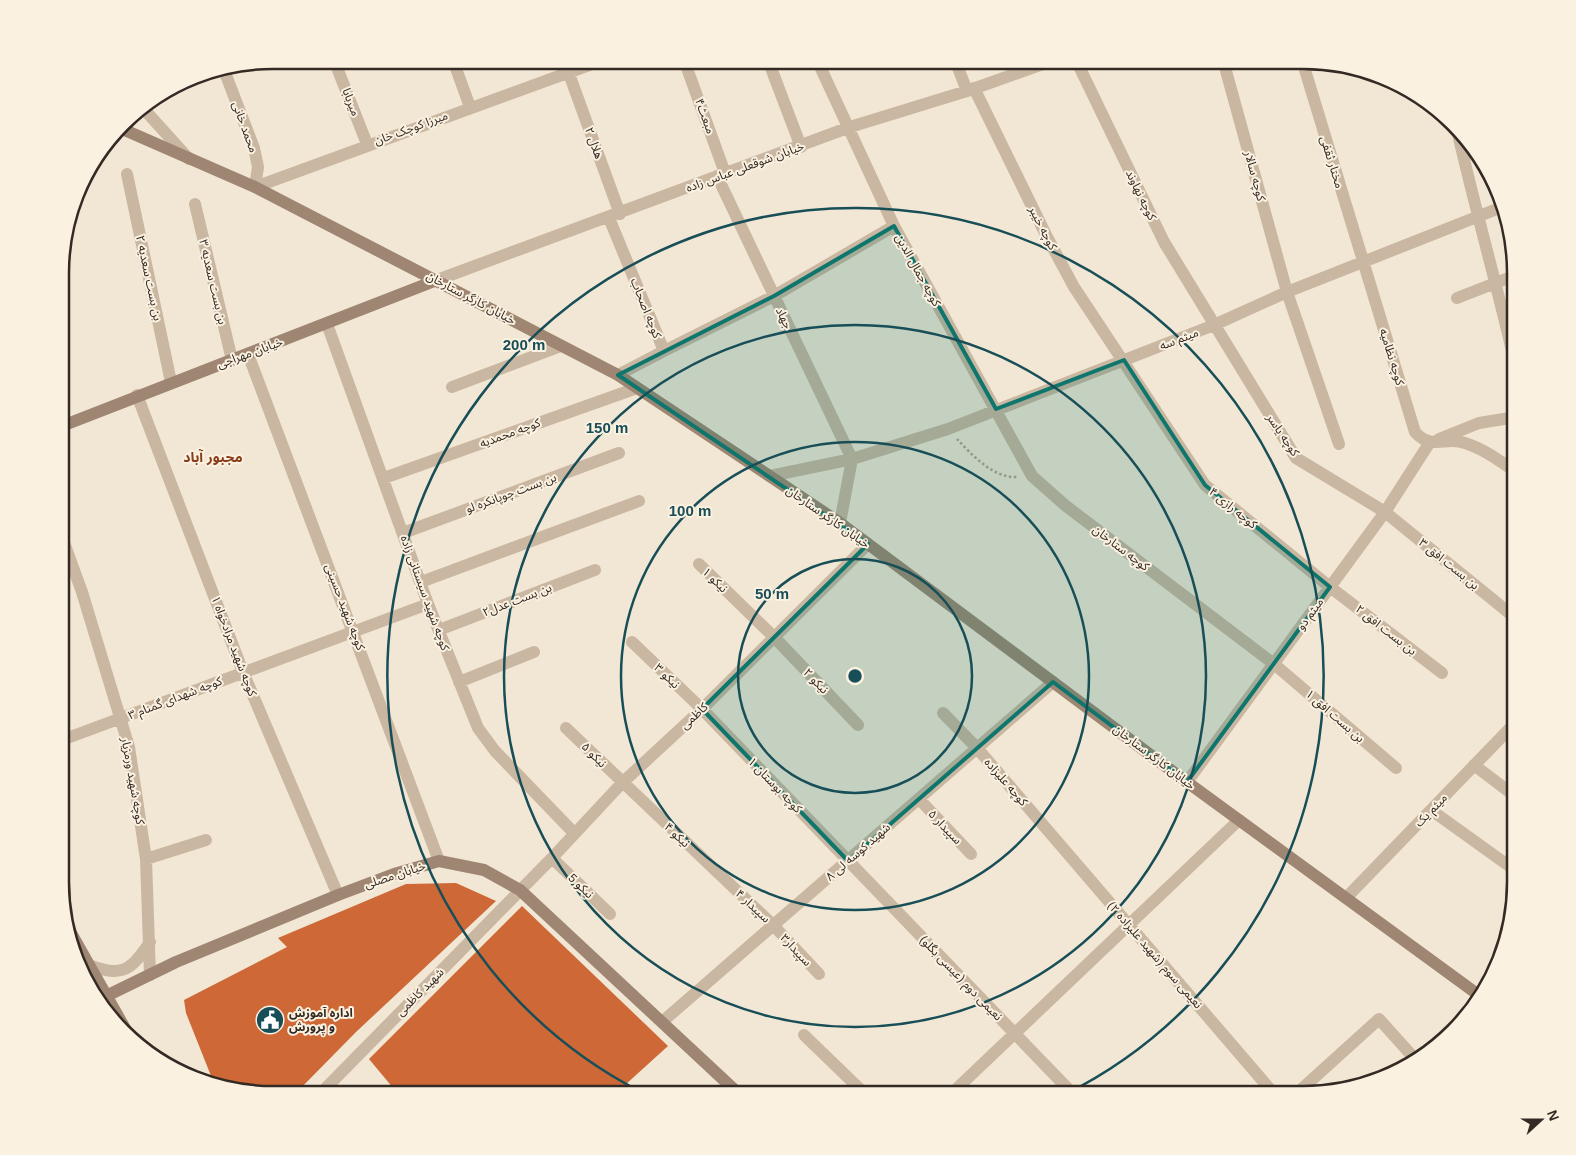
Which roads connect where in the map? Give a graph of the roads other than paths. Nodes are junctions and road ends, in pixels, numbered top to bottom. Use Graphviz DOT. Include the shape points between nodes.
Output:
graph roads {
  1 [pos="338,69"];
  2 [pos="456,69"];
  3 [pos="567,69"];
  4 [pos="579,69"];
  5 [pos="687,69"];
  6 [pos="771,69"];
  7 [pos="821,69"];
  8 [pos="960,69"];
  9 [pos="1029,69"];
  10 [pos="1080,69"];
  11 [pos="1225,69"];
  12 [pos="1305,69"];
  13 [pos="568,73"];
  14 [pos="226,75"];
  15 [pos="970,90"];
  16 [pos="470,107"];
  17 [pos="147,112"];
  18 [pos="850,127"];
  19 [pos="126,131"];
  20 [pos="1460,141"];
  21 [pos="367,144"];
  22 [pos="801,147"];
  23 [pos="190,160"];
  24 [pos="126,174"];
  25 [pos="721,174"];
  26 [pos="255,186"];
  27 [pos="195,204"];
  28 [pos="1497,209"];
  29 [pos="615,216"];
  30 [pos="1477,217"];
  31 [pos="894,226"];
  32 [pos="1362,264"];
  33 [pos="1507,278"];
  34 [pos="437,280"];
  35 [pos="1497,282"];
  36 [pos="1287,292"];
  37 [pos="774,296"];
  38 [pos="1457,298"];
  39 [pos="327,324"];
  40 [pos="1214,325"];
  41 [pos="1507,327"];
  42 [pos="561,346"];
  43 [pos="664,351"];
  44 [pos="248,354"];
  45 [pos="232,360"];
  46 [pos="1124,360"];
  47 [pos="618,375"];
  48 [pos="171,382"];
  49 [pos="452,387"];
  50 [pos="637,388"];
  51 [pos="137,395"];
  52 [pos="996,409"];
  53 [pos="1507,418"];
  54 [pos="69,423"];
  55 [pos="1430,442"];
  56 [pos="1339,444"];
  57 [pos="619,453"];
  58 [pos="852,459"];
  59 [pos="1507,466"];
  60 [pos="770,476"];
  61 [pos="384,478"];
  62 [pos="639,501"];
  63 [pos="1385,512"];
  64 [pos="840,524"];
  65 [pos="403,533"];
  66 [pos="868,544"];
  67 [pos="69,556"];
  68 [pos="699,564"];
  69 [pos="595,570"];
  70 [pos="421,582"];
  71 [pos="1330,587"];
  72 [pos="428,604"];
  73 [pos="1507,611"];
  74 [pos="439,630"];
  75 [pos="354,631"];
  76 [pos="774,637"];
  77 [pos="632,642"];
  78 [pos="534,652"];
  79 [pos="1274,664"];
  80 [pos="243,672"];
  81 [pos="1442,673"];
  82 [pos="459,682"];
  83 [pos="1053,682"];
  84 [pos="702,709"];
  85 [pos="942,713"];
  86 [pos="121,718"];
  87 [pos="858,724"];
  88 [pos="566,728"];
  89 [pos="1505,733"];
  90 [pos="69,737"];
  91 [pos="977,748"];
  92 [pos="1474,766"];
  93 [pos="1396,768"];
  94 [pos="1187,782"];
  95 [pos="622,783"];
  96 [pos="1507,790"];
  97 [pos="919,799"];
  98 [pos="1431,810"];
  99 [pos="1036,816"];
  100 [pos="1239,820"];
  101 [pos="574,833"];
  102 [pos="206,840"];
  103 [pos="971,854"];
  104 [pos="552,858"];
  105 [pos="146,859"];
  106 [pos="439,861"];
  107 [pos="848,861"];
  108 [pos="1507,865"];
  109 [pos="732,887"];
  110 [pos="520,890"];
  111 [pos="338,895"];
  112 [pos="1346,898"];
  113 [pos="610,914"];
  114 [pos="1129,924"];
  115 [pos="774,925"];
  116 [pos="150,942"];
  117 [pos="81,952"];
  118 [pos="89,966"];
  119 [pos="819,974"];
  120 [pos="150,975"];
  121 [pos="97,986"];
  122 [pos="1475,992"];
  123 [pos="104,997"];
  124 [pos="662,1022"];
  125 [pos="1015,1033"];
  126 [pos="804,1035"];
  127 [pos="1411,1056"];
  128 [pos="328,1086"];
  129 [pos="730,1086"];
  130 [pos="857,1086"];
  131 [pos="959,1086"];
  132 [pos="1065,1086"];
  133 [pos="1267,1086"];
  134 [pos="1305,1086"];
  1 -- 21 [label="street, میربابا"];
  2 -- 16 [label="street"];
  3 -- 13 [label="street, هلال ۲"];
  4 -- 13 [label="street, میرزا کوچک خان"];
  5 -- 25 [label="street, مبعث۴"];
  6 -- 22 [label="street"];
  7 -- 18 [label="street, کوچه جمال الدین"];
  8 -- 15 [label="street, کوچه خیبر"];
  9 -- 15 [label="street, خیابان شوقعلی عباس زاده"];
  10 -- 40 [label="street, کوچه نهاوند" via="1164,242"];
  11 -- 36 [label="street, کوچه سالار"];
  12 -- 32 [label="street, مختار ثقفی"];
  13 -- 16 [label="street, میرزا کوچک خان"];
  13 -- 29 [label="street, هلال ۲"];
  14 -- 26 [label="street, محمد خانی" via="254,148 258,168"];
  15 -- 18 [label="street, خیابان شوقعلی عباس زاده"];
  15 -- 46 [label="street, کوچه خیبر" via="1074,286"];
  16 -- 21 [label="street, میرزا کوچک خان"];
  17 -- 23 [label="street"];
  18 -- 22 [label="street, خیابان شوقعلی عباس زاده"];
  18 -- 31 [label="street, کوچه جمال الدین"];
  19 -- 23 [label="street, خیابان کارگر ستارخان"];
  20 -- 30 [label="street"];
  21 -- 26 [label="street, میرزا کوچک خان"];
  22 -- 25 [label="street, خیابان شوقعلی عباس زاده"];
  23 -- 26 [label="street, خیابان کارگر ستارخان"];
  24 -- 48 [label="street, بن بست سعدیه ۲"];
  25 -- 29 [label="street, خیابان شوقعلی عباس زاده"];
  25 -- 37 [label="street, جهاد"];
  26 -- 34 [label="street, خیابان کارگر ستارخان"];
  27 -- 45 [label="street, بن بست سعدیه ۳"];
  28 -- 30 [label="street, میثم سه"];
  29 -- 34 [label="street, خیابان شوقعلی عباس زاده"];
  29 -- 43 [label="street, کوچه اصحاب"];
  30 -- 32 [label="street, میثم سه"];
  30 -- 35 [label="street"];
  31 -- 37 [label="street"];
  31 -- 52 [label="street, کوچه جمال الدین"];
  32 -- 36 [label="street, میثم سه"];
  32 -- 55 [label="street, کوچه نظامیه" via="1415,432"];
  33 -- 35 [label="street"];
  34 -- 39 [label="street, خیابان مهراجی"];
  34 -- 42 [label="street, خیابان کارگر ستارخان"];
  35 -- 38 [label="street"];
  35 -- 41 [label="street"];
  36 -- 40 [label="street, میثم سه"];
  36 -- 56 [label="street, کوچه سالار"];
  37 -- 43 [label="street"];
  37 -- 58 [label="street, جهاد"];
  39 -- 44 [label="street, خیابان مهراجی"];
  39 -- 61 [label="street, کوچه شهید سیستانی زاده"];
  40 -- 46 [label="street, میثم سه"];
  40 -- 63 [label="street, کوچه یاسر" via="1296,458"];
  42 -- 47 [label="street, خیابان کارگر ستارخان"];
  42 -- 49 [label="street"];
  43 -- 47 [label="street, کوچه اصحاب"];
  44 -- 45 [label="street, خیابان مهراجی"];
  44 -- 75 [label="street, کوچه شهید حسینی"];
  45 -- 48 [label="street, خیابان مهراجی"];
  46 -- 52 [label="street, میثم سه"];
  46 -- 71 [label="street, کوچه رازی ۴" via="1205,485"];
  47 -- 50 [label="street, خیابان کارگر ستارخان"];
  48 -- 51 [label="street, خیابان مهراجی"];
  50 -- 60 [label="street, خیابان کارگر ستارخان"];
  50 -- 61 [label="street, کوچه محمدیه"];
  51 -- 54 [label="street, خیابان مهراجی"];
  51 -- 80 [label="street, ۱ کوچه شهید مرادخواه"];
  52 -- 58 [label="street, میثم سه" via="948,429"];
  52 -- 79 [label="street, کوچه ستارخان" via="1032,476 1066,506"];
  53 -- 55 [label="street" via="1479,423"];
  55 -- 59 [label="street" via="1463,442"];
  55 -- 63 [label="street, میثم دو"];
  57 -- 65 [label="street, بن بست چوپانکره لو"];
  58 -- 60 [label="street, میثم سه"];
  58 -- 64 [label="street"];
  60 -- 64 [label="street, خیابان کارگر ستارخان"];
  61 -- 65 [label="street, کوچه شهید سیستانی زاده"];
  62 -- 70 [label="street"];
  63 -- 71 [label="street, میثم دو"];
  63 -- 73 [label="street, بن بست افق ۳"];
  64 -- 66 [label="street, خیابان کارگر ستارخان"];
  65 -- 70 [label="street, کوچه شهید سیستانی زاده"];
  66 -- 76 [label="street, کاظمی"];
  66 -- 83 [label="street, خیابان کارگر ستارخان"];
  67 -- 86 [label="street, کوچه شهید ورمزیار"];
  68 -- 76 [label="street, نیکو ۱"];
  69 -- 74 [label="street, بن بست عدل۲"];
  70 -- 72 [label="street, کوچه شهید سیستانی زاده"];
  71 -- 79 [label="street, میثم دو"];
  71 -- 81 [label="street, بن بست افق ۲"];
  72 -- 74 [label="street, کوچه شهید سیستانی زاده"];
  72 -- 75 [label="street, ۳ کوچه شهدای گمنام"];
  74 -- 82 [label="street, کوچه شهید سیستانی زاده"];
  75 -- 80 [label="street, ۳ کوچه شهدای گمنام"];
  75 -- 106 [label="street, کوچه شهید حسینی"];
  76 -- 84 [label="street, کاظمی"];
  76 -- 87 [label="street, نیکو ۲"];
  77 -- 84 [label="street, نیکو ۳"];
  78 -- 82 [label="street"];
  79 -- 93 [label="street, بن بست افق ۱"];
  79 -- 94 [label="street, میثم دو"];
  80 -- 86 [label="street, ۳ کوچه شهدای گمنام"];
  80 -- 111 [label="street, ۱ کوچه شهید مرادخواه"];
  82 -- 101 [label="street, کوچه شهید سیستانی زاده" via="478,728 495,751"];
  83 -- 91 [label="street, شهید کوسه لی ۸"];
  83 -- 94 [label="street, خیابان کارگر ستارخان"];
  84 -- 95 [label="street, کاظمی"];
  84 -- 107 [label="street, کوچه بوستان ۱"];
  85 -- 91 [label="street, کوچه علیزاده"];
  86 -- 90 [label="street, ۳ کوچه شهدای گمنام"];
  86 -- 105 [label="street, کوچه شهید ورمزیار" via="129,747"];
  88 -- 95 [label="street, نیکو ۵"];
  89 -- 92 [label="street, میثم یک"];
  91 -- 97 [label="street, شهید کوسه لی ۸"];
  91 -- 99 [label="street, کوچه علیزاده"];
  92 -- 96 [label="street"];
  92 -- 98 [label="street, میثم یک"];
  94 -- 100 [label="street, خیابان کارگر ستارخان"];
  95 -- 101 [label="street, کاظمی"];
  95 -- 109 [label="street, نیکو ۴"];
  97 -- 103 [label="street, سپیدار ۵"];
  97 -- 107 [label="street, شهید کوسه لی ۸"];
  98 -- 108 [label="street"];
  98 -- 112 [label="street, میثم یک"];
  99 -- 114 [label="street, نعیمی سوم (شهید علیزاده ۲)"];
  100 -- 112 [label="street, خیابان کارگر ستارخان"];
  100 -- 114 [label="street"];
  101 -- 104 [label="street, کاظمی"];
  102 -- 105 [label="street"];
  104 -- 110 [label="street, کاظمی"];
  104 -- 113 [label="street, نیکو 5"];
  105 -- 116 [label="street, کوچه شهید ورمزیار"];
  106 -- 110 [label="street, خیابان مصلی" via="484,870"];
  106 -- 111 [label="street, خیابان مصلی"];
  107 -- 115 [label="street, شهید کوسه لی ۸"];
  107 -- 125 [label="street, نعیمی دوم (عیسی بگلو)"];
  109 -- 115 [label="street, سپیدار ۴"];
  110 -- 124 [label="street, خیابان مصلی"];
  110 -- 128 [label="street, شهید کاظمی"];
  111 -- 120 [label="street, خیابان مصلی"];
  112 -- 122 [label="street, خیابان کارگر ستارخان"];
  114 -- 125 [label="street"];
  114 -- 133 [label="street, نعیمی سوم (شهید علیزاده ۲)"];
  115 -- 119 [label="street, سپیدار۳"];
  115 -- 124 [label="street, شهید کوسه لی ۸"];
  116 -- 118 [label="street" via="136,963 120,972 106,972"];
  116 -- 120 [label="street, کوچه شهید ورمزیار"];
  117 -- 118 [label="street"];
  118 -- 121 [label="street"];
  120 -- 123 [label="street, خیابان مصلی"];
  124 -- 129 [label="street, خیابان مصلی"];
  125 -- 131 [label="street"];
  125 -- 132 [label="street, نعیمی دوم (عیسی بگلو)"];
  126 -- 130 [label="street"];
  127 -- 134 [label="street" via="1379,1020"];
}
